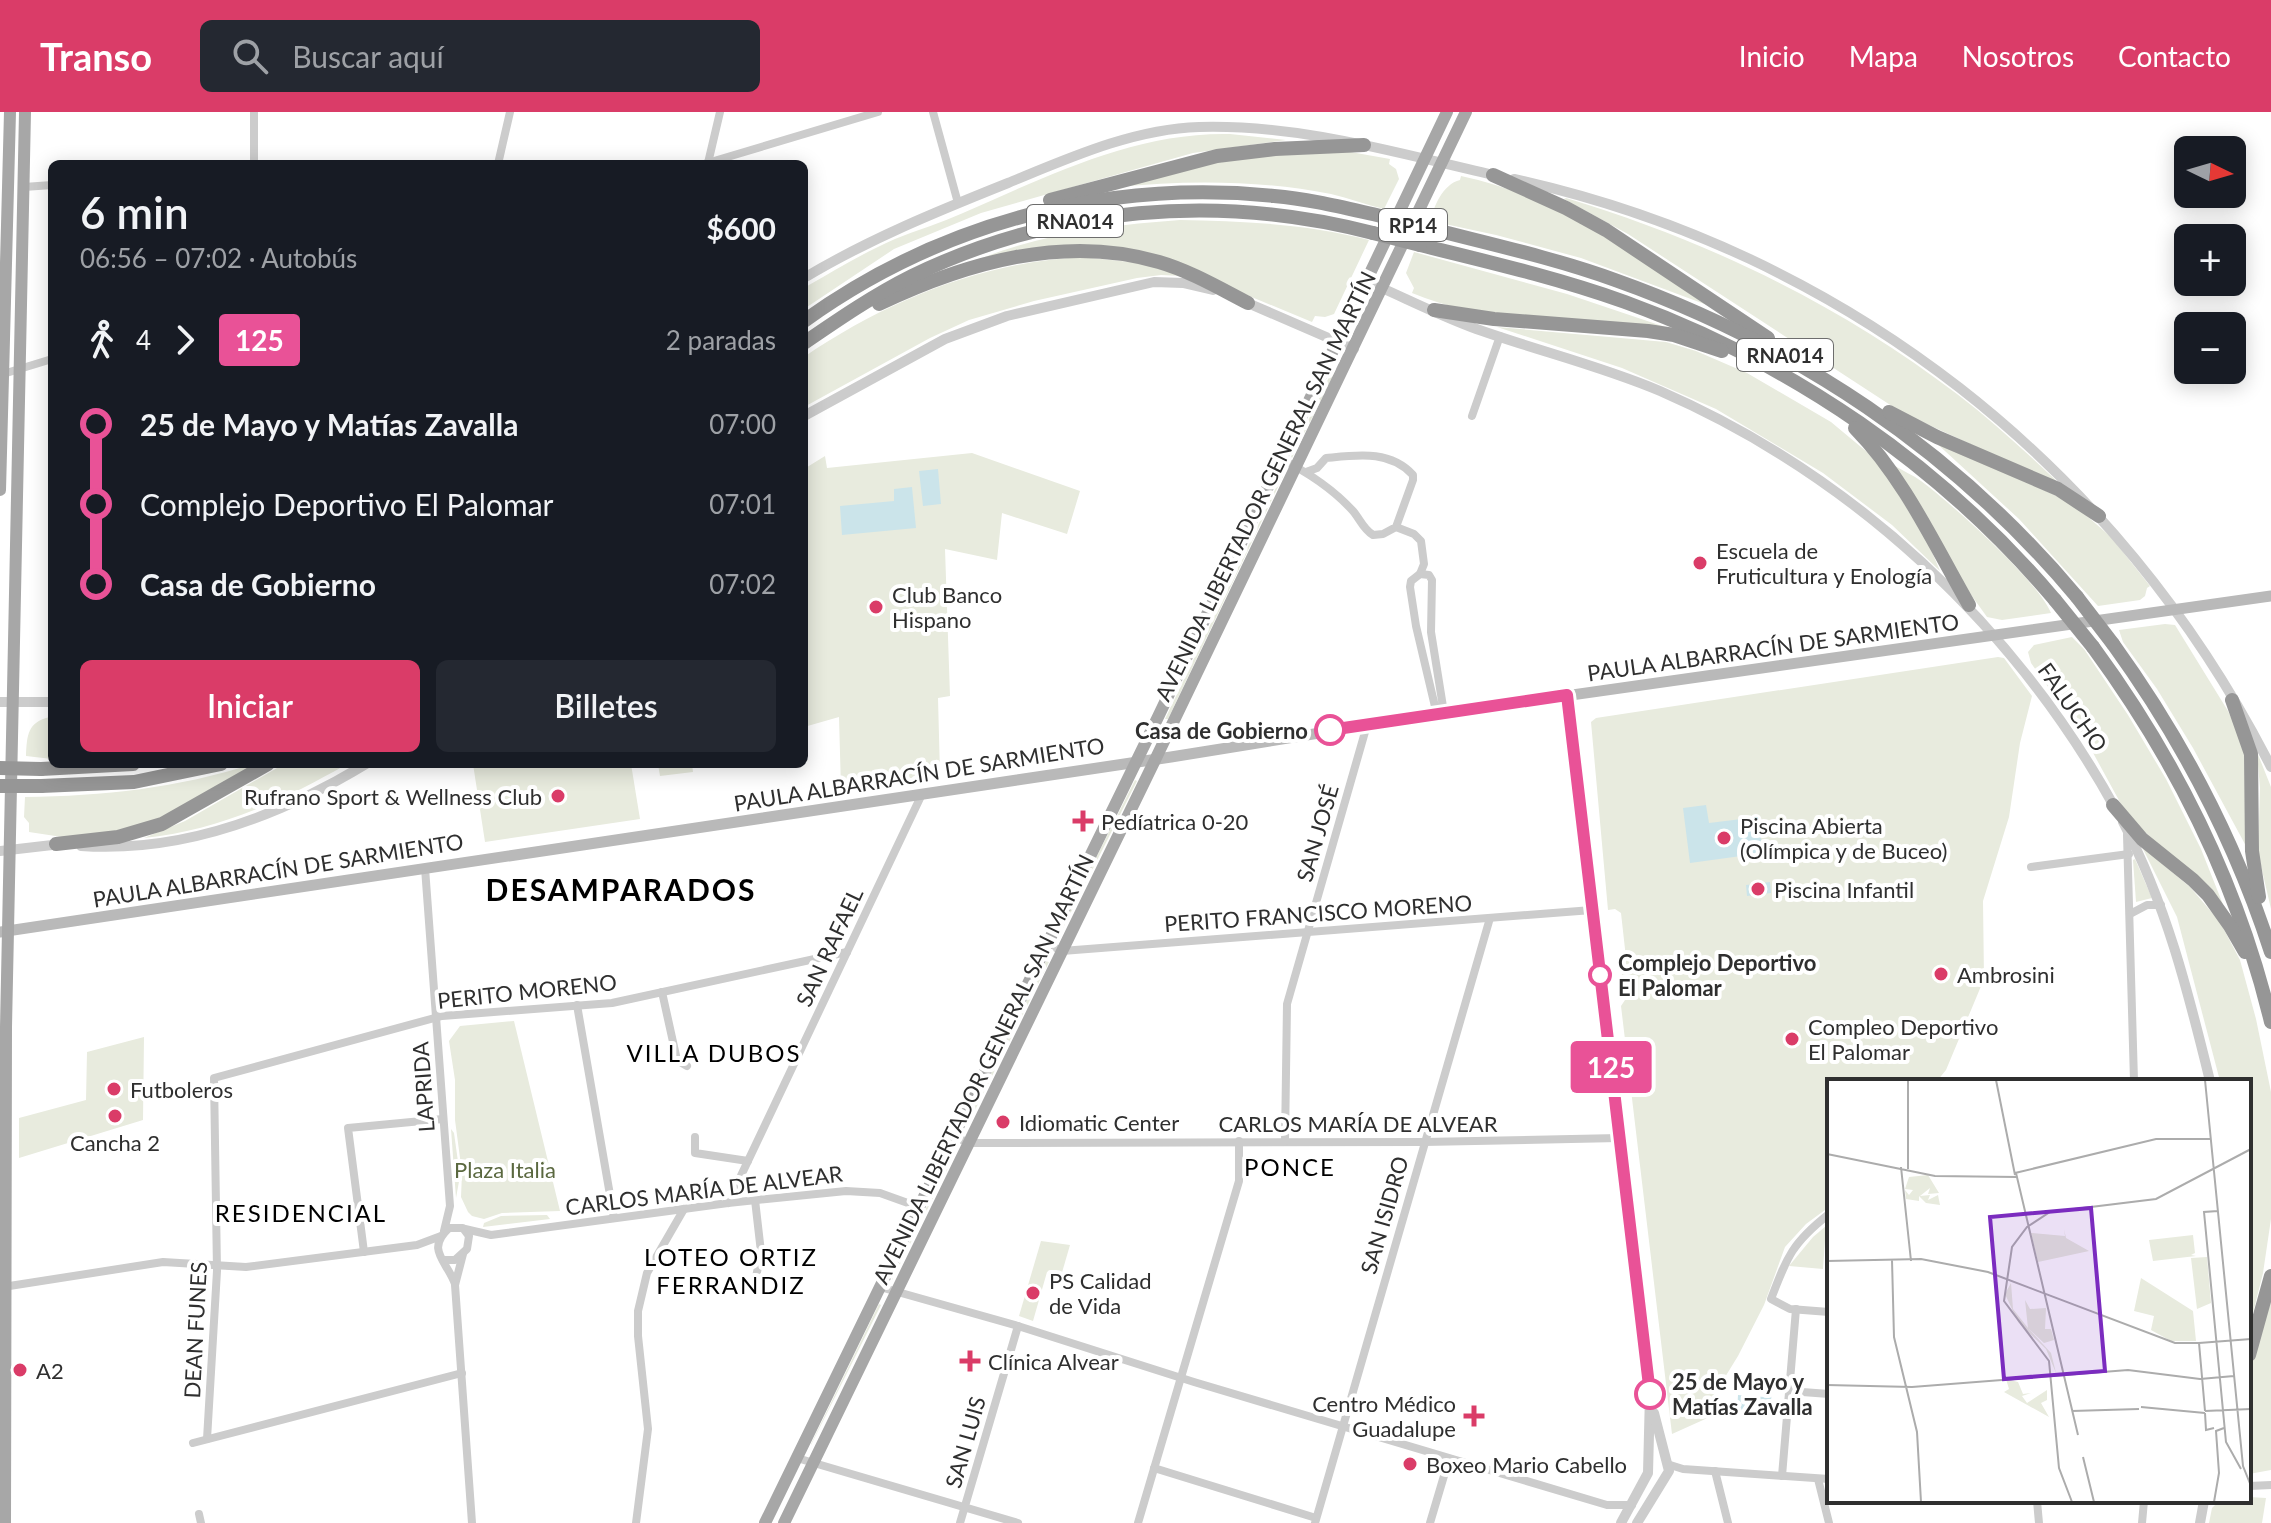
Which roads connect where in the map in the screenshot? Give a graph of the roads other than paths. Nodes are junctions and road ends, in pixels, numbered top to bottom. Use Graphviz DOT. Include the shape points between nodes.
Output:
graph roads {
  1 [pos="10,112"];
  2 [pos="25,112"];
  3 [pos="254,112"];
  4 [pos="510,112"];
  5 [pos="720,112"];
  6 [pos="878,112"];
  7 [pos="933,112"];
  8 [pos="1447,112"];
  9 [pos="1466,112"];
  10 [pos="1364,145"];
  11 [pos="1424,159"];
  12 [pos="254,160"];
  13 [pos="499,160"];
  14 [pos="707,160"];
  15 [pos="716,160"];
  16 [pos="1442,162"];
  17 [pos="1493,175"];
  18 [pos="48,185"];
  19 [pos="24,187"];
  20 [pos="958,203"];
  21 [pos="924,251"];
  22 [pos="808,276"];
  23 [pos="1366,281"];
  24 [pos="1383,288"];
  25 [pos="1248,303"];
  26 [pos="1434,310"];
  27 [pos="808,318"];
  28 [pos="824,329"];
  29 [pos="1500,336"];
  30 [pos="808,340"];
  31 [pos="1337,342"];
  32 [pos="1354,349"];
  33 [pos="48,360"];
  34 [pos="1768,367"];
  35 [pos="19,369"];
  36 [pos="3,374"];
  37 [pos="1824,378"];
  38 [pos="1818,396"];
  39 [pos="808,414"];
  40 [pos="1472,416"];
  41 [pos="1281,459"];
  42 [pos="1302,469"];
  43 [pos="0,490"];
  44 [pos="2099,516"];
  45 [pos="1396,527"];
  46 [pos="1420,574"];
  47 [pos="2271,596"];
  48 [pos="1969,605"];
  49 [pos="2174,610"];
  50 [pos="1995,636"];
  51 [pos="1567,695"];
  52 [pos="2232,700"];
  53 [pos="7,702"];
  54 [pos="48,702"];
  55 [pos="1441,714"];
  56 [pos="1367,725"];
  57 [pos="1156,758"];
  58 [pos="1136,761"];
  59 [pos="2271,767"];
  60 [pos="0,768"];
  61 [pos="59,768"];
  62 [pos="202,768"];
  63 [pos="261,768"];
  64 [pos="359,768"];
  65 [pos="0,786"];
  66 [pos="922,794"];
  67 [pos="2113,805"];
  68 [pos="2127,830"];
  69 [pos="56,844"];
  70 [pos="6,849"];
  71 [pos="2129,854"];
  72 [pos="2031,867"];
  73 [pos="425,868"];
  74 [pos="2161,905"];
  75 [pos="1592,910"];
  76 [pos="2130,914"];
  77 [pos="1490,918"];
  78 [pos="1308,931"];
  79 [pos="4,932"];
  80 [pos="2266,937"];
  81 [pos="1047,944"];
  82 [pos="1062,951"];
  83 [pos="847,952"];
  84 [pos="2271,952"];
  85 [pos="662,992"];
  86 [pos="2266,1000"];
  87 [pos="577,1005"];
  88 [pos="436,1018"];
  89 [pos="2271,1022"];
  90 [pos="687,1066"];
  91 [pos="214,1078"];
  92 [pos="2134,1079"];
  93 [pos="2209,1079"];
  94 [pos="443,1119"];
  95 [pos="953,1136"];
  96 [pos="695,1137"];
  97 [pos="1619,1138"];
  98 [pos="1239,1141"];
  99 [pos="1285,1141"];
  100 [pos="1424,1142"];
  101 [pos="969,1143"];
  102 [pos="748,1161"];
  103 [pos="755,1200"];
  104 [pos="728,1203"];
  105 [pos="450,1206"];
  106 [pos="919,1207"];
  107 [pos="684,1209"];
  108 [pos="1827,1216"];
  109 [pos="614,1218"];
  110 [pos="463,1228"];
  111 [pos="443,1234"];
  112 [pos="491,1235"];
  113 [pos="415,1245"];
  114 [pos="364,1252"];
  115 [pos="465,1252"];
  116 [pos="440,1257"];
  117 [pos="217,1266"];
  118 [pos="2271,1276"];
  119 [pos="455,1285"];
  120 [pos="3,1286"];
  121 [pos="880,1287"];
  122 [pos="740,1288"];
  123 [pos="896,1292"];
  124 [pos="1796,1309"];
  125 [pos="1827,1312"];
  126 [pos="1018,1326"];
  127 [pos="2251,1348"];
  128 [pos="462,1373"];
  129 [pos="1181,1378"];
  130 [pos="1789,1391"];
  131 [pos="1827,1394"];
  132 [pos="1650,1400"];
  133 [pos="1343,1428"];
  134 [pos="207,1439"];
  135 [pos="193,1443"];
  136 [pos="797,1458"];
  137 [pos="1449,1459"];
  138 [pos="813,1463"];
  139 [pos="1154,1468"];
  140 [pos="1649,1470"];
  141 [pos="1666,1470"];
  142 [pos="1715,1471"];
  143 [pos="1782,1476"];
  144 [pos="1818,1479"];
  145 [pos="1827,1479"];
  146 [pos="2271,1485"];
  147 [pos="2251,1486"];
  148 [pos="2037,1503"];
  149 [pos="2144,1503"];
  150 [pos="2204,1503"];
  151 [pos="1607,1505"];
  152 [pos="1632,1505"];
  153 [pos="965,1507"];
  154 [pos="1315,1520"];
  155 [pos="5,1523"];
  156 [pos="472,1523"];
  157 [pos="636,1523"];
  158 [pos="765,1523"];
  159 [pos="784,1523"];
  160 [pos="960,1523"];
  161 [pos="1018,1523"];
  162 [pos="1138,1523"];
  163 [pos="1430,1523"];
  164 [pos="1620,1523"];
  165 [pos="1637,1523"];
  166 [pos="1728,1523"];
  167 [pos="1829,1523"];
  168 [pos="2039,1523"];
  169 [pos="2142,1523"];
  170 [pos="2200,1523"];
  1 -- 36 [label="main road"];
  2 -- 19 [label="main road"];
  3 -- 12 [label="street"];
  4 -- 13 [label="street"];
  5 -- 14 [label="street"];
  6 -- 15 [label="street"];
  7 -- 20 [label="street"];
  8 -- 11 [label="main road, AVENIDA LIBERTADOR GENERAL SAN MARTÍN / RP14"];
  9 -- 16 [label="main road, AVENIDA LIBERTADOR GENERAL SAN MARTÍN / RP14"];
  10 -- 11 [label="street"];
  10 -- 20 [label="street" via="1270,131 1161,131 1085,152"];
  10 -- 21 [label="highway" via="1208,158 991,217 947,234"];
  11 -- 16 [label="street"];
  11 -- 23 [label="main road, AVENIDA LIBERTADOR GENERAL SAN MARTÍN / RP14"];
  16 -- 17 [label="street"];
  16 -- 24 [label="main road, AVENIDA LIBERTADOR GENERAL SAN MARTÍN / RP14"];
  17 -- 37 [label="highway" via="1606,230"];
  17 -- 44 [label="street" via="1663,223 1740,254 1848,311 1992,413"];
  18 -- 19 [label="street"];
  19 -- 35 [label="main road"];
  20 -- 22 [label="street"];
  21 -- 27 [label="highway, RNA014" via="859,284"];
  21 -- 37 [label="highway, RNA014, bridge" via="986,226 1088,201 1155,193 1275,196 1381,216 1571,266 1732,327"];
  23 -- 24 [label="street, FALUCHO"];
  23 -- 31 [label="main road, AVENIDA LIBERTADOR GENERAL SAN MARTÍN / RP14"];
  24 -- 26 [label="street, FALUCHO"];
  24 -- 32 [label="main road, AVENIDA LIBERTADOR GENERAL SAN MARTÍN / RP14"];
  25 -- 28 [label="highway" via="1159,262 1103,251 1058,251 1000,260 945,277"];
  25 -- 31 [label="street"];
  25 -- 39 [label="street" via="1201,286 1166,282 1026,311 945,339"];
  26 -- 29 [label="street, FALUCHO"];
  26 -- 34 [label="highway" via="1662,333"];
  28 -- 30 [label="highway, RNA014"];
  28 -- 34 [label="highway, RNA014, bridge" via="952,258 1021,234 1147,212 1226,210 1307,219 1529,272 1687,326"];
  29 -- 40 [label="street"];
  29 -- 48 [label="street, FALUCHO" via="1627,378 1748,435 1864,513"];
  31 -- 32 [label="street"];
  31 -- 41 [label="main road, AVENIDA LIBERTADOR GENERAL SAN MARTÍN"];
  32 -- 42 [label="main road, AVENIDA LIBERTADOR GENERAL SAN MARTÍN"];
  33 -- 35 [label="street"];
  34 -- 38 [label="highway, RNA014"];
  35 -- 36 [label="street"];
  35 -- 53 [label="main road"];
  36 -- 43 [label="main road"];
  37 -- 44 [label="highway" via="1937,437 2058,489"];
  37 -- 80 [label="highway, RNA014, bridge" via="1960,478 2077,597 2161,713 2195,772"];
  38 -- 48 [label="highway" via="1885,460"];
  38 -- 86 [label="highway, RNA014, bridge" via="1957,499 2023,563 2093,647 2145,721 2204,829"];
  41 -- 42 [label="street"];
  41 -- 58 [label="main road, AVENIDA LIBERTADOR GENERAL SAN MARTÍN"];
  42 -- 45 [label="street" via="1353,511 1368,533"];
  42 -- 45 [label="street" via="1317,468 1326,458 1393,459 1413,480"];
  42 -- 57 [label="main road, AVENIDA LIBERTADOR GENERAL SAN MARTÍN"];
  44 -- 49 [label="street"];
  45 -- 46 [label="street" via="1421,541"];
  46 -- 55 [label="street" via="1410,587"];
  46 -- 55 [label="street" via="1432,580 1431,632"];
  47 -- 49 [label="main road, PAULA ALBARRACÍN DE SARMIENTO"];
  48 -- 50 [label="street, FALUCHO"];
  49 -- 50 [label="main road, PAULA ALBARRACÍN DE SARMIENTO"];
  49 -- 52 [label="street"];
  50 -- 51 [label="main road, PAULA ALBARRACÍN DE SARMIENTO"];
  50 -- 67 [label="street, FALUCHO" via="2063,722"];
  51 -- 55 [label="main road, PAULA ALBARRACÍN DE SARMIENTO"];
  51 -- 75 [label="street"];
  52 -- 59 [label="street"];
  52 -- 80 [label="highway" via="2251,754 2252,851"];
  53 -- 54 [label="street"];
  53 -- 70 [label="main road"];
  55 -- 56 [label="main road, PAULA ALBARRACÍN DE SARMIENTO"];
  56 -- 57 [label="main road, PAULA ALBARRACÍN DE SARMIENTO"];
  56 -- 78 [label="street, SAN JOSÉ"];
  57 -- 58 [label="main road, PAULA ALBARRACÍN DE SARMIENTO"];
  57 -- 82 [label="main road, AVENIDA LIBERTADOR GENERAL SAN MARTÍN"];
  58 -- 66 [label="main road, PAULA ALBARRACÍN DE SARMIENTO"];
  58 -- 81 [label="main road, AVENIDA LIBERTADOR GENERAL SAN MARTÍN"];
  60 -- 61 [label="highway, bridge"];
  62 -- 65 [label="highway, bridge" via="134,782"];
  63 -- 69 [label="highway" via="154,827"];
  64 -- 69 [label="street" via="284,808 202,835 130,847"];
  66 -- 73 [label="main road, PAULA ALBARRACÍN DE SARMIENTO"];
  66 -- 83 [label="street, SAN RAFAEL"];
  67 -- 68 [label="street, FALUCHO"];
  67 -- 86 [label="highway" via="2142,839 2215,903"];
  68 -- 71 [label="street"];
  68 -- 74 [label="street, FALUCHO"];
  69 -- 70 [label="street"];
  70 -- 79 [label="main road"];
  71 -- 72 [label="street"];
  71 -- 76 [label="street"];
  73 -- 79 [label="main road, PAULA ALBARRACÍN DE SARMIENTO"];
  73 -- 88 [label="street, LAPRIDA"];
  74 -- 76 [label="street"];
  74 -- 93 [label="street, FALUCHO"];
  75 -- 77 [label="street, PERITO FRANCISCO MORENO"];
  75 -- 97 [label="street"];
  76 -- 92 [label="street"];
  77 -- 78 [label="street, PERITO FRANCISCO MORENO"];
  77 -- 100 [label="street, SAN ISIDRO"];
  78 -- 82 [label="street, PERITO FRANCISCO MORENO"];
  78 -- 99 [label="street, SAN JOSÉ" via="1287,1004"];
  79 -- 120 [label="main road"];
  80 -- 84 [label="highway, RNA014"];
  81 -- 82 [label="street, PERITO FRANCISCO MORENO"];
  81 -- 95 [label="main road, AVENIDA LIBERTADOR GENERAL SAN MARTÍN"];
  82 -- 101 [label="main road, AVENIDA LIBERTADOR GENERAL SAN MARTÍN"];
  83 -- 85 [label="street, PERITO MORENO"];
  83 -- 102 [label="street, SAN RAFAEL"];
  85 -- 87 [label="street, PERITO MORENO"];
  85 -- 90 [label="street" via="677,1060"];
  86 -- 89 [label="highway, RNA014"];
  87 -- 88 [label="street, PERITO MORENO"];
  87 -- 109 [label="street"];
  88 -- 91 [label="street, PERITO MORENO"];
  88 -- 94 [label="street, LAPRIDA"];
  91 -- 117 [label="street, DEAN FUNES"];
  94 -- 105 [label="street, LAPRIDA"];
  94 -- 114 [label="street" via="348,1128"];
  95 -- 101 [label="street, CARLOS MARÍA DE ALVEAR"];
  95 -- 106 [label="main road, AVENIDA LIBERTADOR GENERAL SAN MARTÍN"];
  96 -- 102 [label="street" via="695,1153"];
  97 -- 100 [label="street, CARLOS MARÍA DE ALVEAR"];
  97 -- 132 [label="street"];
  98 -- 99 [label="street, CARLOS MARÍA DE ALVEAR"];
  98 -- 101 [label="street, CARLOS MARÍA DE ALVEAR"];
  98 -- 129 [label="street" via="1239,1181"];
  99 -- 100 [label="street, CARLOS MARÍA DE ALVEAR"];
  100 -- 133 [label="street, SAN ISIDRO"];
  101 -- 123 [label="main road, AVENIDA LIBERTADOR GENERAL SAN MARTÍN"];
  102 -- 104 [label="street, SAN RAFAEL"];
  103 -- 104 [label="street, CARLOS MARÍA DE ALVEAR"];
  103 -- 106 [label="street, CARLOS MARÍA DE ALVEAR" via="862,1191"];
  103 -- 122 [label="street" via="761,1252 754,1287"];
  104 -- 107 [label="street, CARLOS MARÍA DE ALVEAR"];
  105 -- 110 [label="street, LAPRIDA"];
  105 -- 111 [label="street, LAPRIDA"];
  106 -- 121 [label="main road, AVENIDA LIBERTADOR GENERAL SAN MARTÍN"];
  107 -- 109 [label="street, CARLOS MARÍA DE ALVEAR"];
  107 -- 157 [label="street" via="647,1273 638,1311 648,1429"];
  108 -- 124 [label="street" via="1791,1250 1771,1299"];
  109 -- 112 [label="street, CARLOS MARÍA DE ALVEAR"];
  110 -- 111 [label="street" via="454,1226"];
  110 -- 112 [label="street, CARLOS MARÍA DE ALVEAR"];
  110 -- 115 [label="street" via="469,1236"];
  111 -- 113 [label="street"];
  111 -- 116 [label="street"];
  112 -- 115 [label="street, CARLOS MARÍA DE ALVEAR"];
  113 -- 114 [label="street"];
  113 -- 116 [label="street"];
  114 -- 117 [label="street"];
  115 -- 116 [label="street" via="455,1260"];
  115 -- 119 [label="street"];
  116 -- 119 [label="street"];
  117 -- 120 [label="street" via="163,1262"];
  117 -- 134 [label="street, DEAN FUNES"];
  118 -- 127 [label="highway"];
  119 -- 128 [label="street"];
  120 -- 155 [label="main road"];
  121 -- 123 [label="street"];
  121 -- 136 [label="main road, AVENIDA LIBERTADOR GENERAL SAN MARTÍN"];
  123 -- 126 [label="street"];
  123 -- 138 [label="main road, AVENIDA LIBERTADOR GENERAL SAN MARTÍN"];
  124 -- 125 [label="street"];
  124 -- 130 [label="street"];
  126 -- 129 [label="street"];
  126 -- 153 [label="street, SAN LUIS"];
  128 -- 134 [label="street"];
  128 -- 156 [label="street"];
  129 -- 133 [label="street"];
  129 -- 139 [label="street"];
  130 -- 131 [label="street"];
  130 -- 143 [label="street"];
  132 -- 140 [label="street"];
  132 -- 141 [label="street"];
  133 -- 137 [label="street"];
  133 -- 154 [label="street, SAN ISIDRO"];
  134 -- 135 [label="street"];
  136 -- 138 [label="street"];
  136 -- 158 [label="main road, AVENIDA LIBERTADOR GENERAL SAN MARTÍN"];
  137 -- 151 [label="street"];
  137 -- 163 [label="street"];
  138 -- 153 [label="street"];
  138 -- 159 [label="main road, AVENIDA LIBERTADOR GENERAL SAN MARTÍN"];
  139 -- 154 [label="street"];
  139 -- 162 [label="street"];
  140 -- 141 [label="street" via="1656,1460"];
  140 -- 141 [label="street" via="1655,1480"];
  140 -- 152 [label="street"];
  141 -- 142 [label="street"];
  141 -- 165 [label="street"];
  142 -- 143 [label="street"];
  142 -- 166 [label="street"];
  143 -- 144 [label="street"];
  144 -- 145 [label="street"];
  144 -- 167 [label="street"];
  146 -- 147 [label="street"];
  148 -- 168 [label="street"];
  149 -- 169 [label="street"];
  150 -- 170 [label="street"];
  151 -- 152 [label="street"];
  151 -- 164 [label="street"];
  152 -- 164 [label="street"];
  153 -- 160 [label="street, SAN LUIS"];
  153 -- 161 [label="street"];
}
